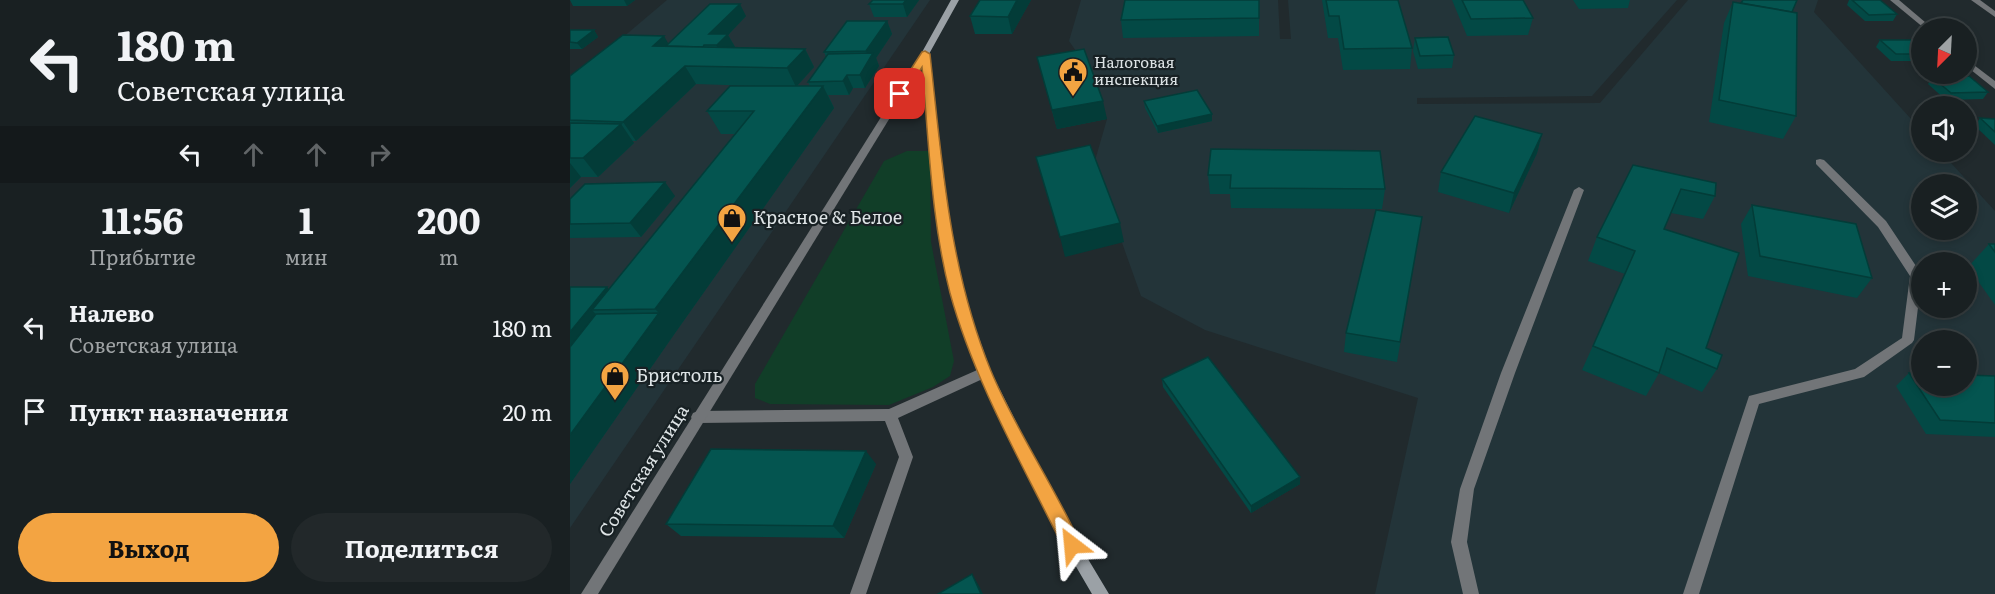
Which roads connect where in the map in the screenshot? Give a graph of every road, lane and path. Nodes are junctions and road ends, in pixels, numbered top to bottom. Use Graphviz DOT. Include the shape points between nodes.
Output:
graph roads {
  1 [pos="956,0"];
  2 [pos="1894,0"];
  3 [pos="1975,0"];
  4 [pos="1995,15"];
  5 [pos="1916,18"];
  6 [pos="925,54"];
  7 [pos="1977,70"];
  8 [pos="1995,86"];
  9 [pos="1820,162"];
  10 [pos="1579,190"];
  11 [pos="984,372"];
  12 [pos="890,415"];
  13 [pos="699,417"];
  14 [pos="589,594"];
  15 [pos="858,594"];
  16 [pos="1101,594"];
  17 [pos="1472,594"];
  18 [pos="1691,594"];
  1 -- 6 [label="street, Советская улица"];
  2 -- 5 [label="street"];
  3 -- 4 [label="street"];
  6 -- 11 [label="street" via="941,214 957,293"];
  6 -- 13 [label="street, Советская улица"];
  7 -- 8 [label="street"];
  9 -- 18 [label="street" via="1882,224 1916,276 1908,340 1860,373 1754,400"];
  10 -- 17 [label="street" via="1467,489 1459,542"];
  11 -- 12 [label="street"];
  11 -- 16 [label="street" via="1062,529"];
  12 -- 13 [label="street"];
  12 -- 15 [label="street" via="906,457"];
  13 -- 14 [label="street, Советская улица"];
}
